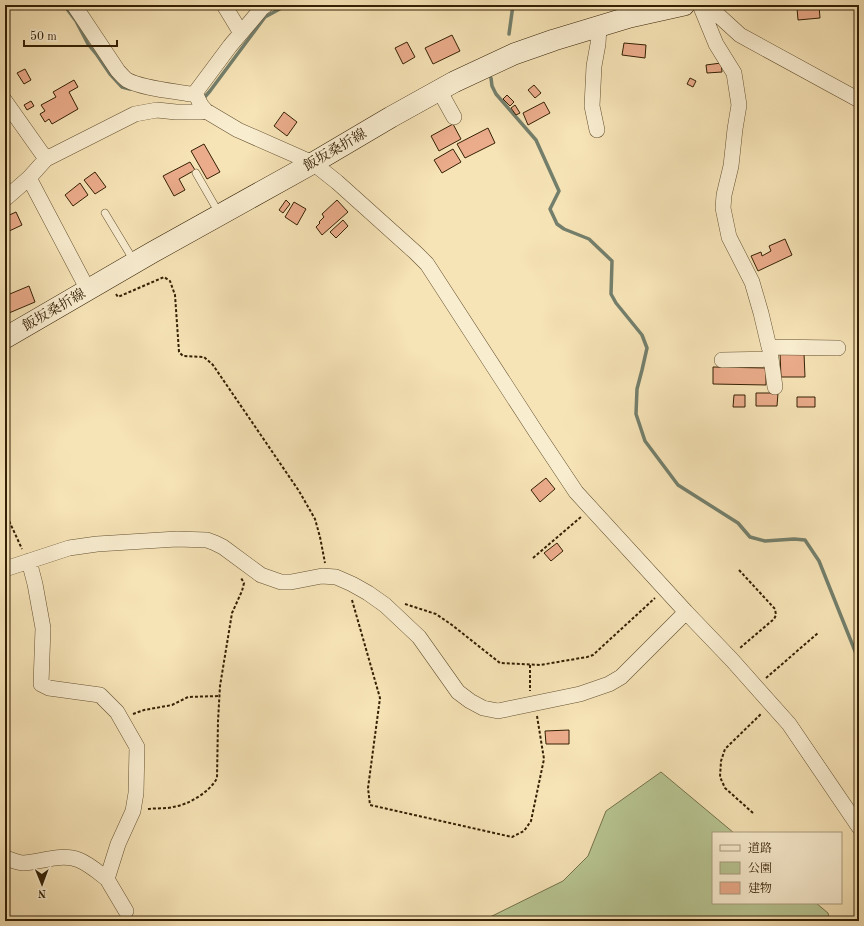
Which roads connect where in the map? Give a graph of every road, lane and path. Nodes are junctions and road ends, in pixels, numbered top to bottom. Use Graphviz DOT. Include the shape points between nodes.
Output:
graph roads {
  1 [pos="74,5"];
  2 [pos="224,5"];
  3 [pos="266,5"];
  4 [pos="684,5"];
  5 [pos="700,5"];
  6 [pos="712,5"];
  7 [pos="599,26"];
  8 [pos="241,33"];
  9 [pos="439,90"];
  10 [pos="859,100"];
  11 [pos="5,101"];
  12 [pos="200,102"];
  13 [pos="454,117"];
  14 [pos="598,130"];
  15 [pos="46,159"];
  16 [pos="313,163"];
  17 [pos="196,173"];
  18 [pos="29,178"];
  19 [pos="5,199"];
  20 [pos="105,213"];
  21 [pos="220,215"];
  22 [pos="135,262"];
  23 [pos="96,285"];
  24 [pos="5,338"];
  25 [pos="838,348"];
  26 [pos="770,353"];
  27 [pos="722,360"];
  28 [pos="775,387"];
  29 [pos="591,508"];
  30 [pos="5,512"];
  31 [pos="533,558"];
  32 [pos="29,561"];
  33 [pos="5,569"];
  34 [pos="739,570"];
  35 [pos="327,576"];
  36 [pos="241,578"];
  37 [pos="352,584"];
  38 [pos="664,589"];
  39 [pos="385,605"];
  40 [pos="686,612"];
  41 [pos="818,633"];
  42 [pos="730,657"];
  43 [pos="530,664"];
  44 [pos="756,687"];
  45 [pos="219,696"];
  46 [pos="533,703"];
  47 [pos="772,704"];
  48 [pos="123,723"];
  49 [pos="133,811"];
  50 [pos="753,814"];
  51 [pos="859,826"];
  52 [pos="5,858"];
  53 [pos="107,879"];
  54 [pos="126,911"];
  1 -- 12 [label="street" via="118,71 127,80 148,87 190,94"];
  2 -- 8 [label="street"];
  3 -- 8 [label="street"];
  4 -- 7 [label="main road, 飯坂桑折線"];
  5 -- 26 [label="street" via="716,44 734,73 740,105 723,208 729,237 752,282"];
  6 -- 10 [label="street" via="717,14 740,35"];
  7 -- 9 [label="main road, 飯坂桑折線" via="514,54"];
  7 -- 14 [label="street" via="592,106"];
  8 -- 12 [label="street" via="230,46"];
  9 -- 13 [label="street"];
  9 -- 16 [label="main road, 飯坂桑折線"];
  11 -- 15 [label="street"];
  12 -- 15 [label="street" via="201,112 157,110 135,114"];
  12 -- 16 [label="street" via="238,130"];
  15 -- 18 [label="street"];
  16 -- 21 [label="main road, 飯坂桑折線"];
  16 -- 29 [label="street" via="427,264 576,492"];
  17 -- 21 [label="lane"];
  18 -- 19 [label="street"];
  18 -- 23 [label="street"];
  20 -- 22 [label="lane"];
  21 -- 22 [label="main road, 飯坂桑折線"];
  22 -- 23 [label="main road, 飯坂桑折線"];
  23 -- 24 [label="main road, 飯坂桑折線"];
  23 -- 35 [label="path" via="118,297 164,277 170,281 175,295 179,352 183,356 204,357 213,365 299,491 315,519"];
  25 -- 26 [label="street"];
  26 -- 27 [label="street"];
  26 -- 28 [label="street"];
  29 -- 31 [label="path"];
  29 -- 38 [label="street"];
  30 -- 32 [label="path"];
  32 -- 33 [label="street"];
  32 -- 35 [label="street" via="69,548 97,544 195,539 207,540 223,547 261,575 281,582"];
  32 -- 48 [label="street" via="43,628 41,684 49,688 100,695 117,712"];
  34 -- 42 [label="path" via="775,609 776,615"];
  35 -- 37 [label="street"];
  36 -- 45 [label="path" via="244,582 232,613"];
  37 -- 39 [label="street"];
  37 -- 46 [label="path" via="352,599 380,698 368,788 370,805 512,837 524,831 531,821 544,759"];
  38 -- 40 [label="street"];
  38 -- 43 [label="path" via="593,655 540,665"];
  39 -- 43 [label="path" via="390,602 402,603 436,614 500,663"];
  39 -- 46 [label="street" via="419,637 458,692 470,701 483,708 498,711"];
  40 -- 42 [label="street"];
  40 -- 46 [label="street" via="621,677 580,694"];
  41 -- 44 [label="path"];
  42 -- 44 [label="street"];
  43 -- 46 [label="path"];
  44 -- 47 [label="street"];
  45 -- 48 [label="path" via="188,697 172,705 130,715"];
  45 -- 49 [label="path" via="217,778 214,784 197,798 174,807"];
  47 -- 50 [label="path" via="725,749 721,761 720,777 725,788"];
  47 -- 51 [label="street" via="789,724"];
  48 -- 49 [label="street" via="137,747"];
  49 -- 53 [label="street" via="118,844"];
  52 -- 53 [label="street" via="21,863 66,857 78,859"];
  53 -- 54 [label="street"];
}
